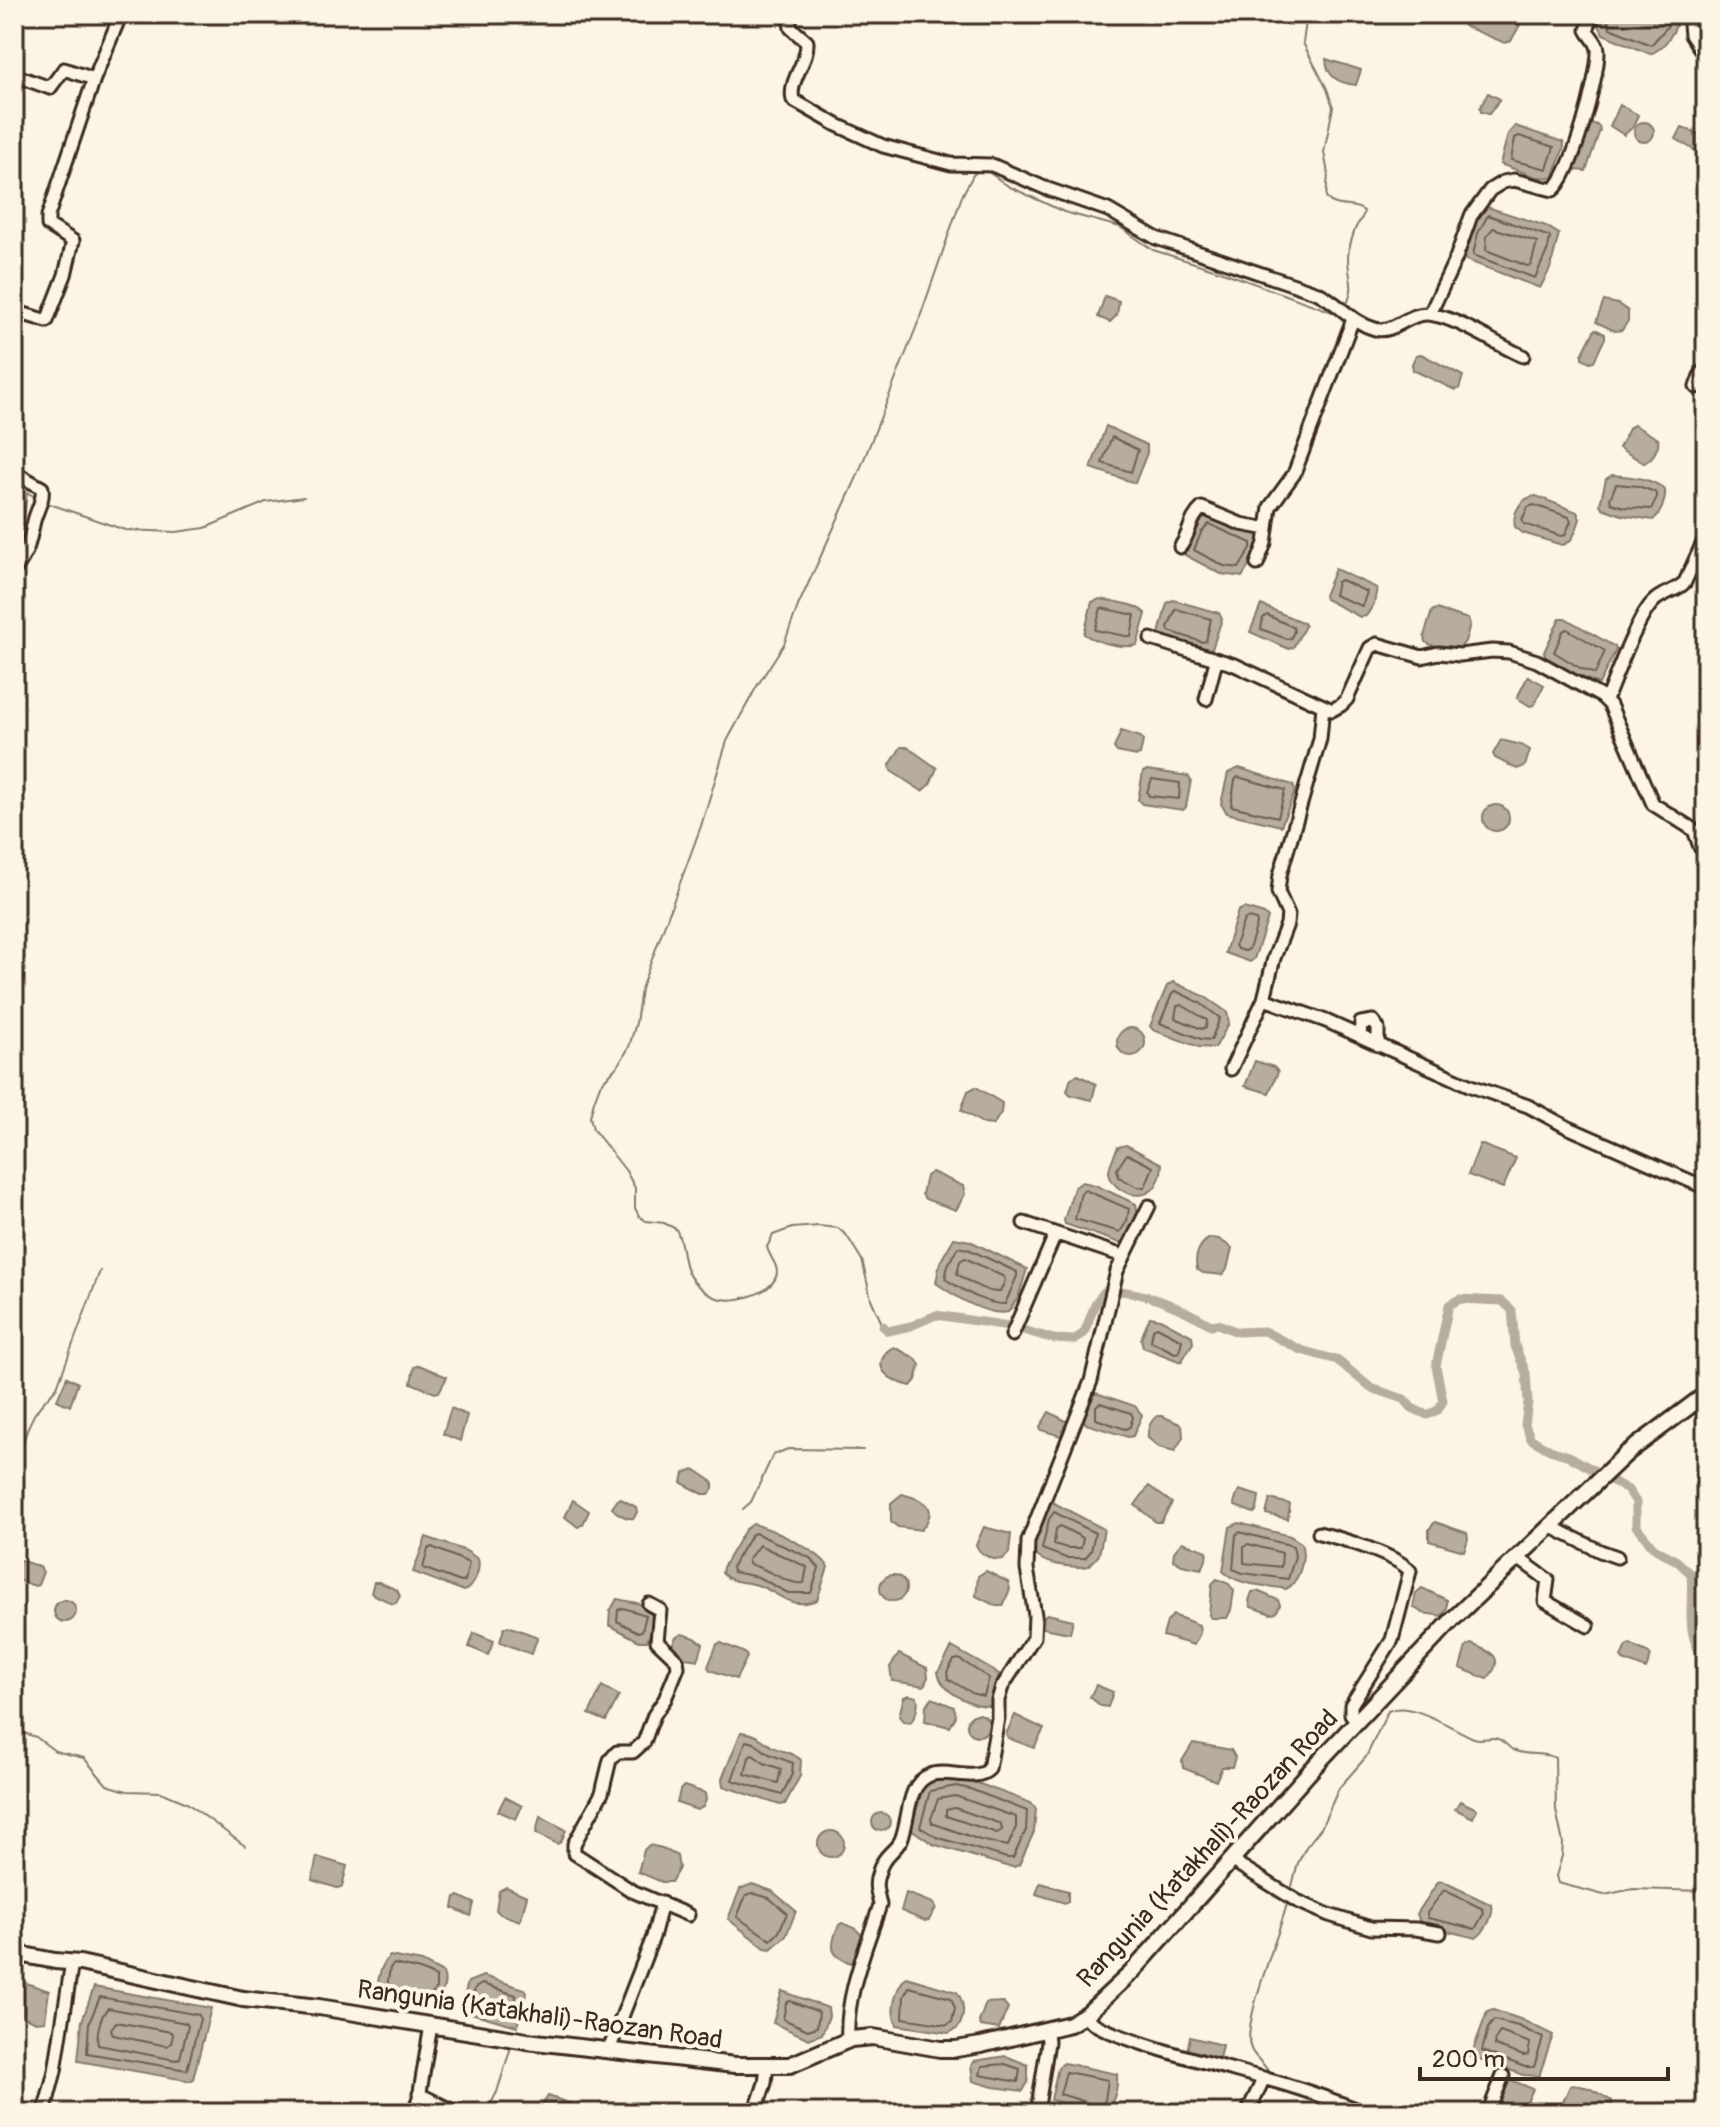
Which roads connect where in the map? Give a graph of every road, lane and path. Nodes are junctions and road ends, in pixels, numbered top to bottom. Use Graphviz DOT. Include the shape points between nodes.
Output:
graph roads {
  1 [pos="121,14"];
  2 [pos="789,14"];
  3 [pos="1593,14"];
  4 [pos="1689,14"];
  5 [pos="1706,57"];
  6 [pos="14,75"];
  7 [pos="94,79"];
  8 [pos="14,311"];
  9 [pos="1348,314"];
  10 [pos="1430,314"];
  11 [pos="1523,356"];
  12 [pos="1706,368"];
  13 [pos="1696,387"];
  14 [pos="14,472"];
  15 [pos="1267,529"];
  16 [pos="1706,536"];
  17 [pos="1180,547"];
  18 [pos="1257,564"];
  19 [pos="14,571"];
  20 [pos="1151,639"];
  21 [pos="1216,661"];
  22 [pos="1206,699"];
  23 [pos="1606,700"];
  24 [pos="1323,706"];
  25 [pos="1706,852"];
  26 [pos="1264,999"];
  27 [pos="1360,1036"];
  28 [pos="1378,1045"];
  29 [pos="1231,1069"];
  30 [pos="1706,1188"];
  31 [pos="1149,1206"];
  32 [pos="1024,1223"];
  33 [pos="1055,1235"];
  34 [pos="1123,1256"];
  35 [pos="1012,1335"];
  36 [pos="1706,1394"];
  37 [pos="1550,1526"];
  38 [pos="1319,1533"];
  39 [pos="1617,1557"];
  40 [pos="1518,1558"];
  41 [pos="649,1604"];
  42 [pos="1588,1626"];
  43 [pos="1357,1721"];
  44 [pos="1231,1860"];
  45 [pos="662,1903"];
  46 [pos="688,1915"];
  47 [pos="1440,1933"];
  48 [pos="14,1953"];
  49 [pos="72,1962"];
  50 [pos="1084,2016"];
  51 [pos="431,2025"];
  52 [pos="1047,2031"];
  53 [pos="848,2040"];
  54 [pos="609,2050"];
  55 [pos="767,2065"];
  56 [pos="1503,2076"];
  57 [pos="1264,2078"];
  58 [pos="419,2094"];
  59 [pos="1037,2111"];
  60 [pos="44,2113"];
  61 [pos="413,2113"];
  62 [pos="457,2113"];
  63 [pos="755,2113"];
  64 [pos="1052,2113"];
  65 [pos="1247,2113"];
  66 [pos="1366,2113"];
  67 [pos="1488,2113"];
  1 -- 7 [label="street"];
  2 -- 9 [label="street" via="791,28 807,42 792,96 809,111 897,150 951,164 992,165 1108,210 1156,238 1300,285 1328,297"];
  3 -- 10 [label="street" via="1587,30 1598,47 1597,63 1579,138 1561,183 1553,190 1514,180 1490,190 1471,216"];
  4 -- 5 [label="street" via="1691,35"];
  6 -- 7 [label="street" via="50,88 64,69"];
  7 -- 8 [label="street" via="47,222 73,241 65,275 47,321"];
  9 -- 10 [label="street" via="1385,330"];
  9 -- 15 [label="street" via="1294,474 1270,507"];
  10 -- 11 [label="street"];
  12 -- 13 [label="street"];
  14 -- 19 [label="street" via="42,488 43,494 31,541"];
  15 -- 17 [label="street" via="1202,508"];
  15 -- 18 [label="street"];
  16 -- 23 [label="street" via="1681,587 1646,611"];
  20 -- 21 [label="street"];
  21 -- 22 [label="street"];
  21 -- 24 [label="street"];
  23 -- 24 [label="street" via="1537,661 1509,652 1422,657 1377,644 1341,705 1332,710"];
  23 -- 25 [label="street" via="1653,804 1694,830"];
  24 -- 26 [label="street" via="1320,739 1282,864 1278,892 1288,914"];
  26 -- 27 [label="street"];
  26 -- 29 [label="street"];
  27 -- 28 [label="street"];
  27 -- 28 [label="street" via="1361,1023 1373,1021"];
  28 -- 30 [label="street"];
  31 -- 34 [label="street"];
  32 -- 33 [label="street"];
  33 -- 34 [label="street"];
  33 -- 35 [label="street"];
  34 -- 53 [label="street" via="1091,1381 1028,1541 1034,1637 1002,1687 989,1769 981,1775 933,1773 915,1788 903,1835 876,1878 880,1905 853,1998"];
  36 -- 37 [label="main road, Rangunia (Katakhali)-Raozan Road" via="1607,1471"];
  37 -- 39 [label="street"];
  37 -- 40 [label="main road, Rangunia (Katakhali)-Raozan Road"];
  38 -- 43 [label="street" via="1402,1563 1410,1571 1392,1640 1351,1705"];
  40 -- 42 [label="street" via="1548,1580 1544,1597 1550,1606"];
  40 -- 43 [label="main road, Rangunia (Katakhali)-Raozan Road"];
  41 -- 45 [label="street" via="660,1610 657,1641 678,1667 644,1742 610,1760 602,1793 574,1853 632,1891"];
  43 -- 44 [label="main road, Rangunia (Katakhali)-Raozan Road"];
  44 -- 47 [label="street" via="1329,1915 1371,1928"];
  44 -- 50 [label="main road, Rangunia (Katakhali)-Raozan Road" via="1132,1972"];
  45 -- 46 [label="street"];
  45 -- 54 [label="street"];
  48 -- 49 [label="main road, Rangunia (Katakhali)-Raozan Road"];
  49 -- 51 [label="main road, Rangunia (Katakhali)-Raozan Road" via="243,1999"];
  49 -- 60 [label="street"];
  50 -- 52 [label="main road, Rangunia (Katakhali)-Raozan Road"];
  50 -- 57 [label="street" via="1140,2041"];
  51 -- 54 [label="main road, Rangunia (Katakhali)-Raozan Road"];
  51 -- 58 [label="street"];
  52 -- 53 [label="main road, Rangunia (Katakhali)-Raozan Road" via="956,2049 873,2037"];
  52 -- 59 [label="street"];
  53 -- 55 [label="main road, Rangunia (Katakhali)-Raozan Road" via="800,2062"];
  54 -- 55 [label="main road, Rangunia (Katakhali)-Raozan Road"];
  55 -- 63 [label="street"];
  56 -- 67 [label="street"];
  57 -- 65 [label="street"];
  57 -- 66 [label="street"];
  58 -- 61 [label="street"];
  58 -- 62 [label="street"];
  59 -- 64 [label="street"];
}
